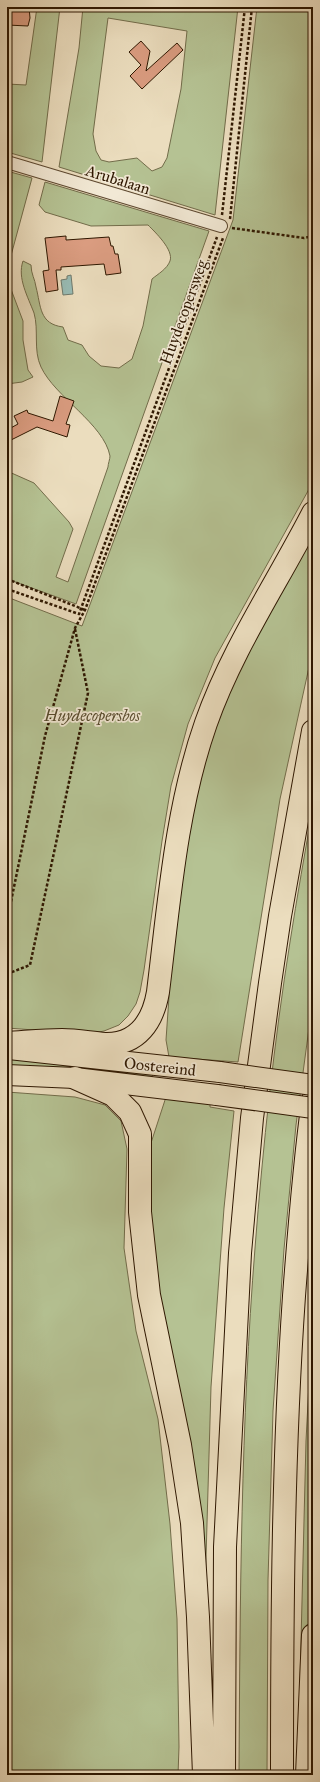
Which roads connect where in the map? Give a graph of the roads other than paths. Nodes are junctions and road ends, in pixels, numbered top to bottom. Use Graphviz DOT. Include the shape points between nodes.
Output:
graph roads {
  1 [pos="7,162"];
  2 [pos="224,227"];
  3 [pos="313,513"];
  4 [pos="313,731"];
  5 [pos="7,1043"];
  6 [pos="7,1049"];
  7 [pos="7,1075"];
  8 [pos="76,1078"];
  9 [pos="313,1085"];
  10 [pos="313,1100"];
  11 [pos="313,1108"];
  12 [pos="313,1635"];
  13 [pos="204,1775"];
  14 [pos="224,1775"];
  15 [pos="282,1775"];
  16 [pos="307,1775"];
  1 -- 2 [label="street, Arubalaan"];
  3 -- 5 [label="highway" via="241,644 217,693 206,724 185,799 158,992 148,1022 140,1032 118,1043 62,1040"];
  4 -- 14 [label="highway" via="273,961 252,1118 240,1253 225,1547"];
  6 -- 9 [label="main road, Oostereind, bridge" via="220,1072"];
  7 -- 8 [label="main road, Oostereind"];
  8 -- 11 [label="main road, Oostereind, bridge"];
  8 -- 13 [label="highway" via="113,1095 130,1112 140,1134 140,1212 149,1295 180,1445 192,1531"];
  10 -- 15 [label="highway" via="299,1233 290,1367 282,1614"];
  12 -- 16 [label="highway"];
}
